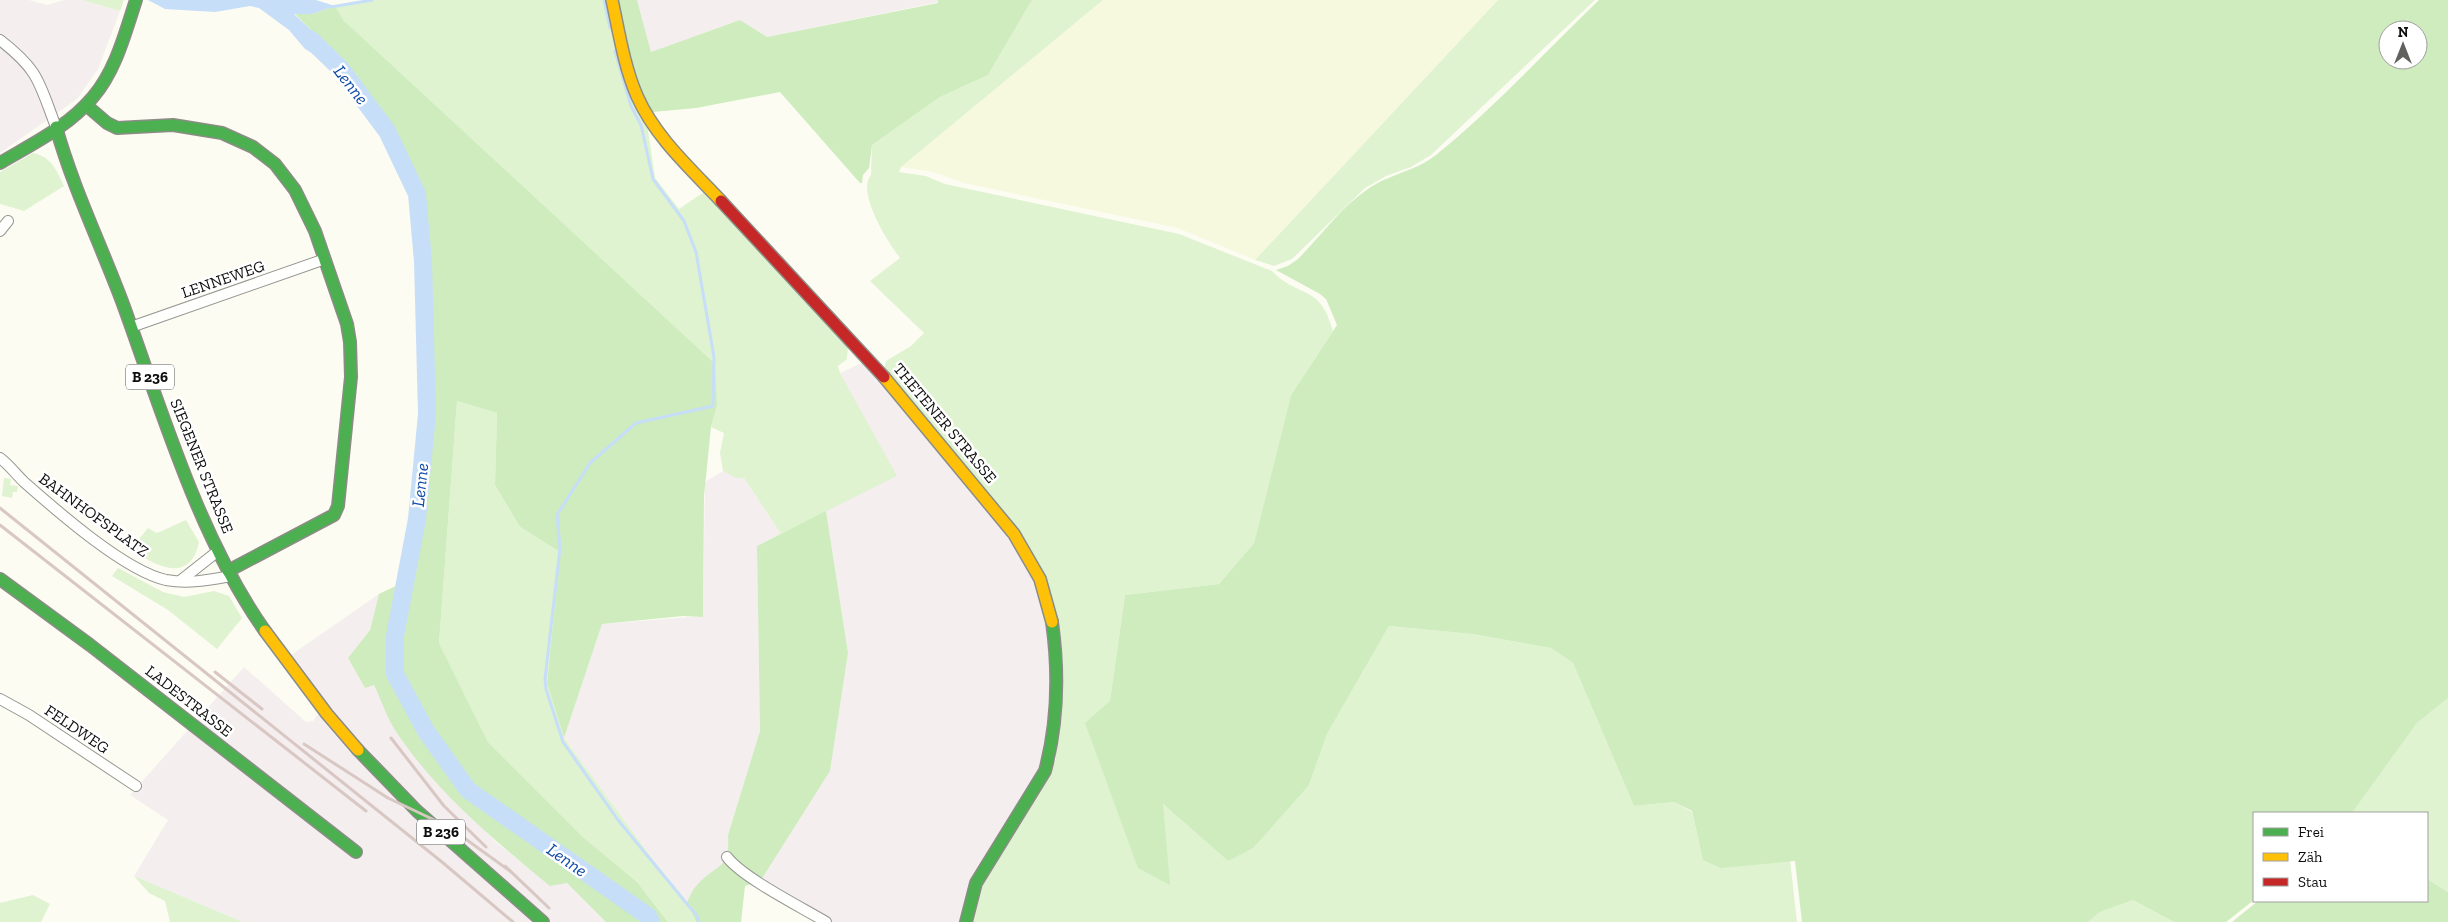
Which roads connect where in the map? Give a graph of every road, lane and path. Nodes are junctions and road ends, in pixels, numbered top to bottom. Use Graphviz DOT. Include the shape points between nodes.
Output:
graph roads {
  1 [pos="136,0"];
  2 [pos="612,0"];
  3 [pos="0,40"];
  4 [pos="86,105"];
  5 [pos="56,128"];
  6 [pos="0,163"];
  7 [pos="8,222"];
  8 [pos="0,231"];
  9 [pos="325,259"];
  10 [pos="131,327"];
  11 [pos="0,458"];
  12 [pos="218,551"];
  13 [pos="230,573"];
  14 [pos="0,580"];
  15 [pos="180,581"];
  16 [pos="0,699"];
  17 [pos="136,786"];
  18 [pos="356,852"];
  19 [pos="727,857"];
  20 [pos="543,922"];
  21 [pos="826,922"];
  22 [pos="966,922"];
  1 -- 4 [label="street" via="116,53 98,90"];
  2 -- 22 [label="street, THETENER STRASSE" via="629,74 646,113 709,187 913,408 1020,543 1040,579 1051,613 1054,636 1055,715 1051,755 1045,771 976,883"];
  3 -- 5 [label="street" via="30,67 46,95"];
  4 -- 5 [label="street"];
  4 -- 9 [label="street" via="117,128 188,126 222,133 253,147 275,164 295,190"];
  5 -- 6 [label="street"];
  5 -- 10 [label="street, SIEGENER STRASSE / B 236" via="65,159"];
  7 -- 8 [label="street"];
  9 -- 10 [label="street, LENNEWEG"];
  9 -- 13 [label="street" via="347,324 352,359 338,506 334,515 325,521"];
  10 -- 12 [label="street, SIEGENER STRASSE / B 236" via="190,486"];
  11 -- 15 [label="street, BAHNHOFSPLATZ" via="23,481 117,555 155,576"];
  12 -- 13 [label="street, SIEGENER STRASSE / B 236"];
  12 -- 15 [label="street"];
  13 -- 15 [label="street, BAHNHOFSPLATZ" via="193,582"];
  13 -- 20 [label="street, SIEGENER STRASSE / B 236" via="284,660 345,736 417,811"];
  14 -- 18 [label="street, LADESTRASSE" via="90,645"];
  16 -- 17 [label="street, FELDWEG"];
  19 -- 21 [label="street" via="731,863"];
}
